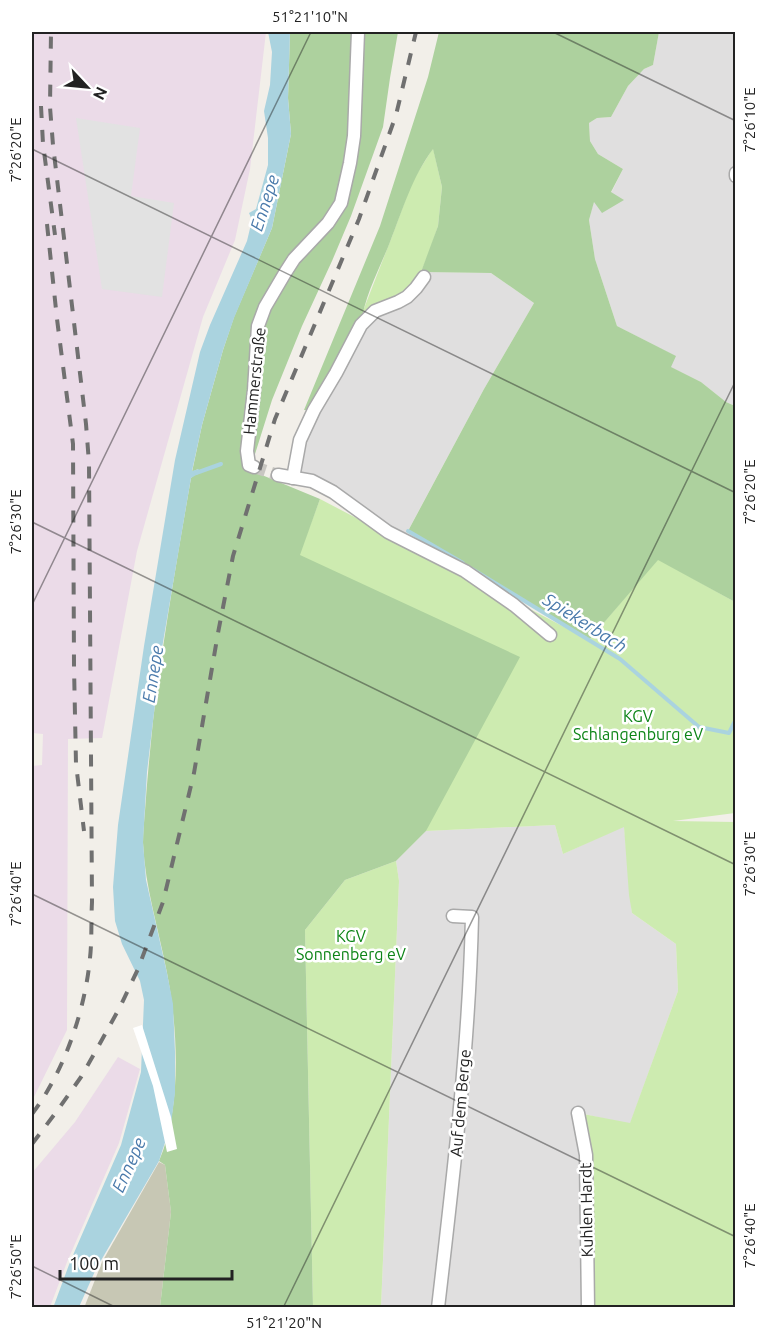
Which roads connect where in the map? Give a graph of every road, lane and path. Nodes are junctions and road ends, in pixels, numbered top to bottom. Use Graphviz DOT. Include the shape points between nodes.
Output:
graph roads {
  1 [pos="358,32"];
  2 [pos="424,277"];
  3 [pos="254,467"];
  4 [pos="278,475"];
  5 [pos="293,477"];
  6 [pos="550,635"];
  7 [pos="453,916"];
  8 [pos="578,1113"];
  9 [pos="438,1308"];
  10 [pos="588,1308"];
  1 -- 3 [label="street, Hammerstraße" via="354,136 341,203 285,273 258,326 247,451 249,465"];
  2 -- 5 [label="street" via="407,297 375,312 361,325 300,440"];
  4 -- 5 [label="street"];
  5 -- 6 [label="street" via="333,492 388,532 465,571"];
  7 -- 9 [label="street, Auf dem Berge" via="472,917 471,964 461,1110"];
  8 -- 10 [label="street, Kuhlen Hardt" via="586,1155"];
}
